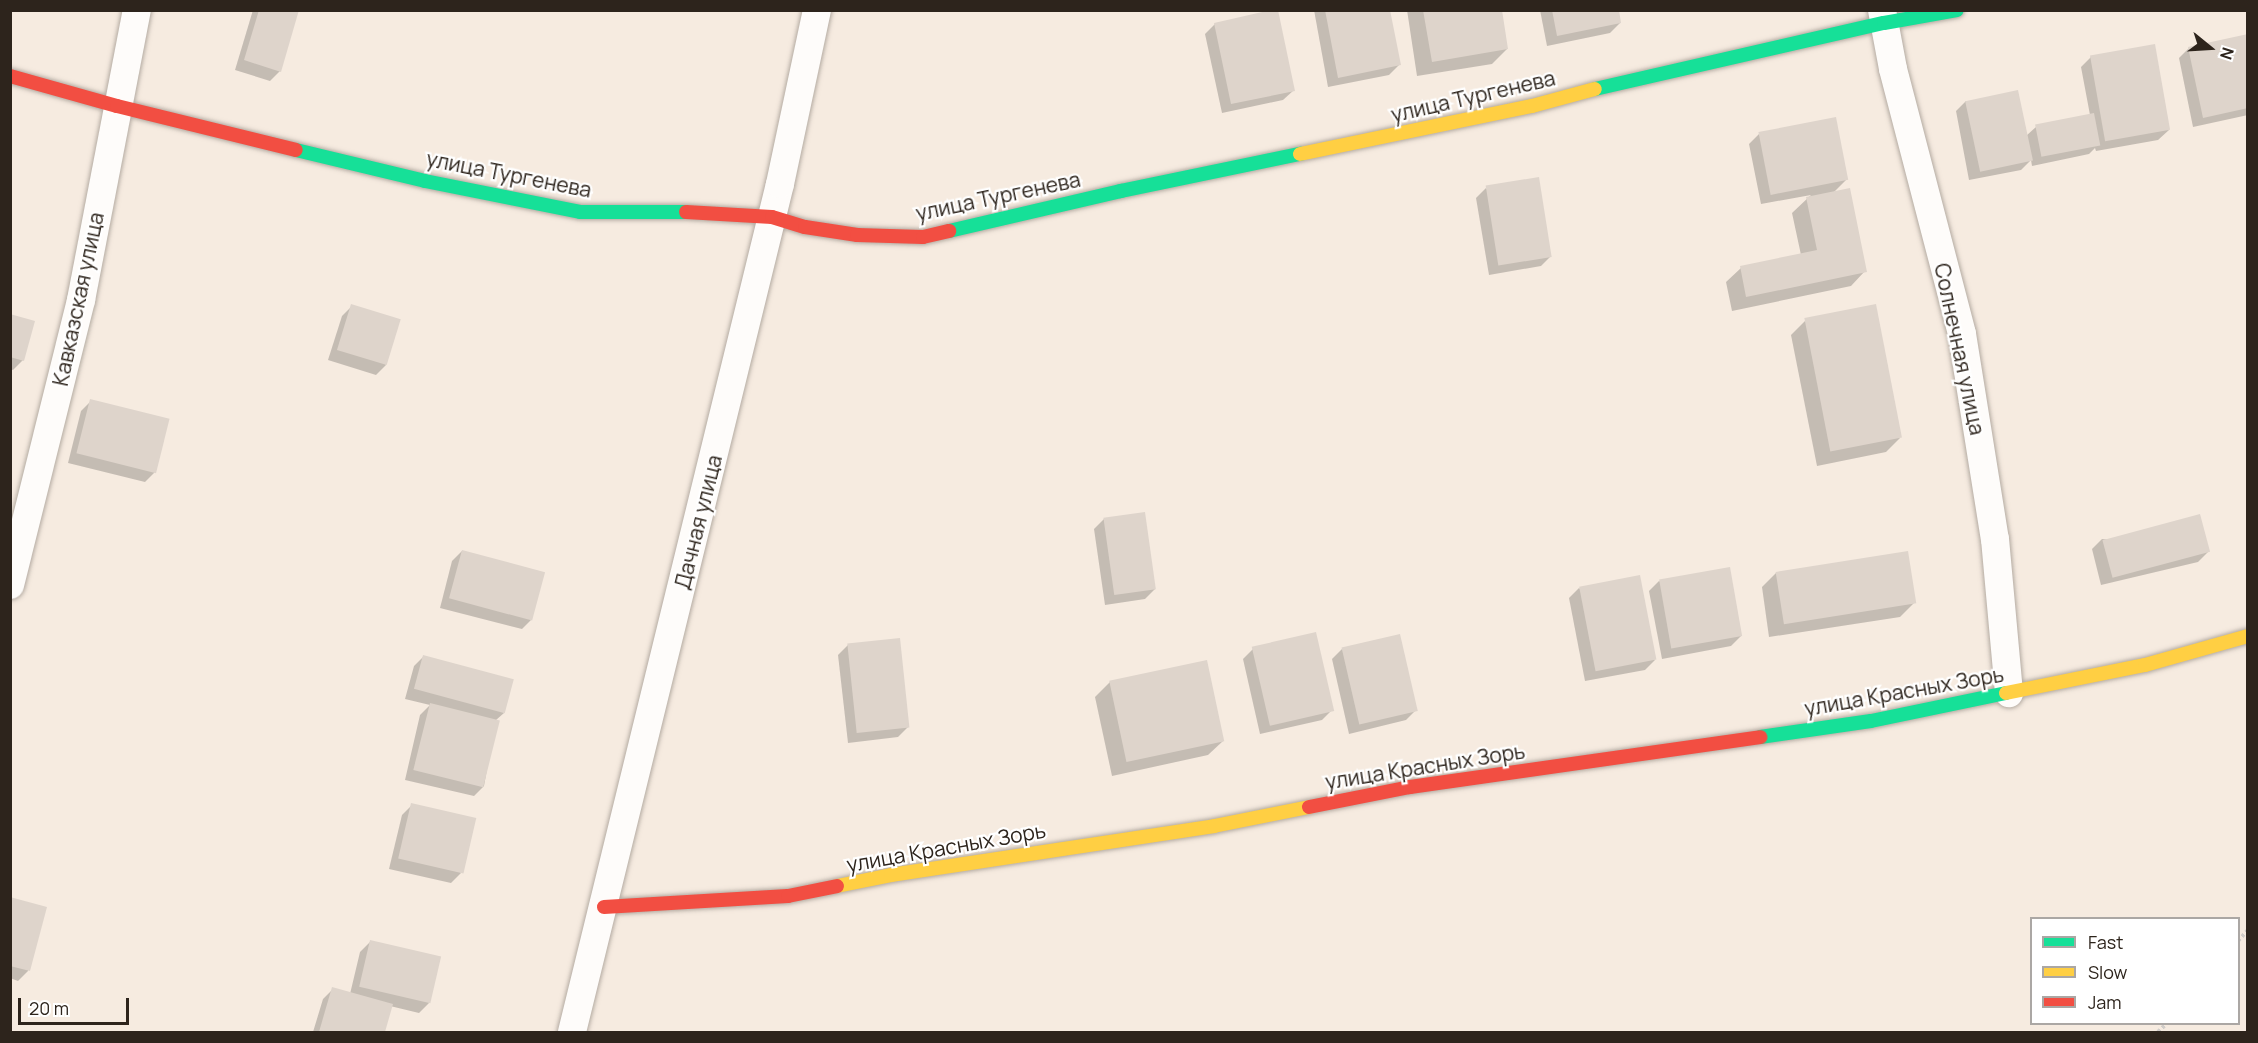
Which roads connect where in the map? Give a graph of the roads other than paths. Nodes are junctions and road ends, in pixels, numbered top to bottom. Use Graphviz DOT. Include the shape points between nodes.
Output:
graph roads {
  1 [pos="137,10"];
  2 [pos="817,10"];
  3 [pos="1957,10"];
  4 [pos="1883,17"];
  5 [pos="10,76"];
  6 [pos="117,106"];
  7 [pos="772,217"];
  8 [pos="10,585"];
  9 [pos="2247,636"];
  10 [pos="2009,693"];
  11 [pos="604,907"];
  12 [pos="572,1032"];
  1 -- 6 [label="street, Кавказская улица"];
  2 -- 7 [label="street, Дачная улица"];
  3 -- 4 [label="street, улица Тургенева"];
  4 -- 7 [label="street, улица Тургенева" via="1808,42 1637,78 1532,106 1121,191 923,237 857,235"];
  4 -- 10 [label="street, Солнечная улица" via="1962,334 1995,539"];
  5 -- 6 [label="street, улица Тургенева"];
  6 -- 7 [label="street, улица Тургенева" via="425,181 580,212 720,212"];
  6 -- 8 [label="street, Кавказская улица" via="81,300"];
  7 -- 11 [label="street, Дачная улица"];
  9 -- 10 [label="street, улица Красных Зорь" via="2145,665"];
  10 -- 11 [label="street, улица Красных Зорь" via="1871,721 1410,787 1214,826 891,875 788,896"];
  11 -- 12 [label="street, Дачная улица"];
}
